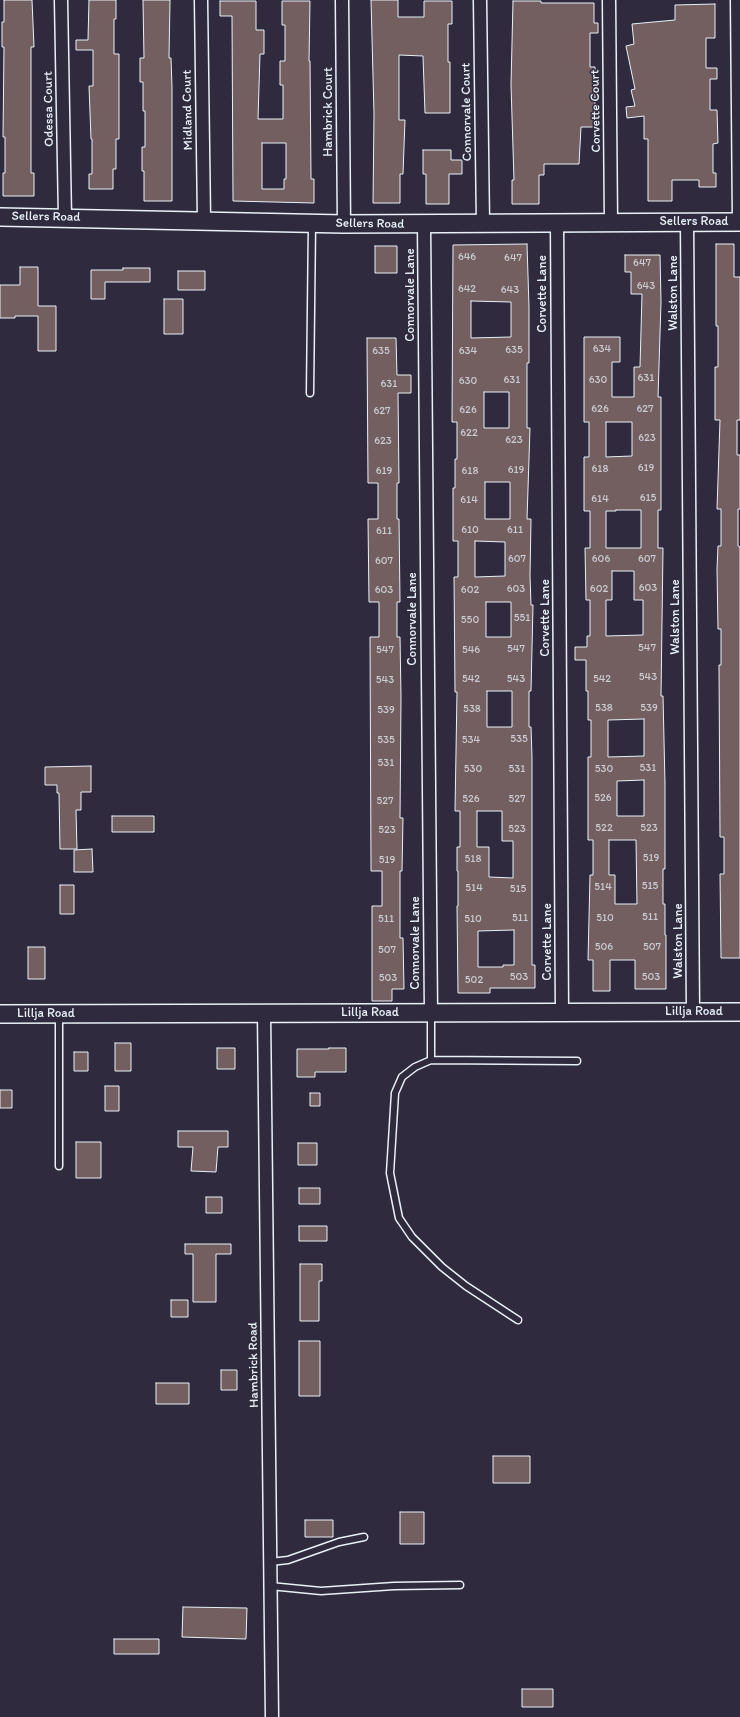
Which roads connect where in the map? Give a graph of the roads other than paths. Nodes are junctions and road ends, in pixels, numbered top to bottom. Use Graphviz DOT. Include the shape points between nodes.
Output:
graph roads {
  1 [pos="61,0"];
  2 [pos="200,0"];
  3 [pos="342,0"];
  4 [pos="480,0"];
  5 [pos="609,0"];
  6 [pos="738,0"];
  7 [pos="0,216"];
  8 [pos="65,218"];
  9 [pos="204,220"];
  10 [pos="687,222"];
  11 [pos="740,222"];
  12 [pos="312,223"];
  13 [pos="557,223"];
  14 [pos="612,223"];
  15 [pos="344,224"];
  16 [pos="424,224"];
  17 [pos="483,224"];
  18 [pos="310,393"];
  19 [pos="693,1012"];
  20 [pos="740,1012"];
  21 [pos="264,1013"];
  22 [pos="431,1013"];
  23 [pos="562,1013"];
  24 [pos="0,1014"];
  25 [pos="59,1014"];
  26 [pos="431,1060"];
  27 [pos="577,1061"];
  28 [pos="60,1166"];
  29 [pos="518,1320"];
  30 [pos="364,1537"];
  31 [pos="270,1562"];
  32 [pos="460,1585"];
  33 [pos="270,1586"];
  34 [pos="272,1717"];
  1 -- 8 [label="street, Odessa Court"];
  2 -- 9 [label="street, Midland Court"];
  3 -- 15 [label="street, Hambrick Court"];
  4 -- 17 [label="street, Connorvale Court"];
  5 -- 14 [label="street, Corvette Court"];
  6 -- 11 [label="street"];
  7 -- 8 [label="street, Sellers Road"];
  8 -- 9 [label="street, Sellers Road"];
  9 -- 12 [label="street, Sellers Road"];
  10 -- 11 [label="street, Sellers Road"];
  10 -- 14 [label="street, Sellers Road"];
  10 -- 19 [label="street, Walston Lane"];
  12 -- 15 [label="street, Sellers Road"];
  12 -- 18 [label="lane"];
  13 -- 14 [label="street, Sellers Road"];
  13 -- 17 [label="street, Sellers Road"];
  13 -- 23 [label="street, Corvette Lane"];
  15 -- 16 [label="street, Sellers Road"];
  16 -- 17 [label="street, Sellers Road"];
  16 -- 22 [label="street, Connorvale Lane"];
  19 -- 20 [label="street, Lillja Road"];
  19 -- 23 [label="street, Lillja Road"];
  21 -- 22 [label="street, Lillja Road"];
  21 -- 25 [label="street, Lillja Road"];
  21 -- 31 [label="street, Hambrick Road"];
  22 -- 23 [label="street, Lillja Road"];
  22 -- 26 [label="lane"];
  24 -- 25 [label="street, Lillja Road"];
  25 -- 28 [label="lane"];
  26 -- 27 [label="lane"];
  26 -- 29 [label="lane" via="415,1067 402,1077 395,1093 390,1173 399,1218 412,1237 442,1267"];
  30 -- 31 [label="lane" via="339,1542 288,1560"];
  31 -- 33 [label="street, Hambrick Road"];
  32 -- 33 [label="lane" via="321,1590"];
  33 -- 34 [label="street, Hambrick Road"];
}
